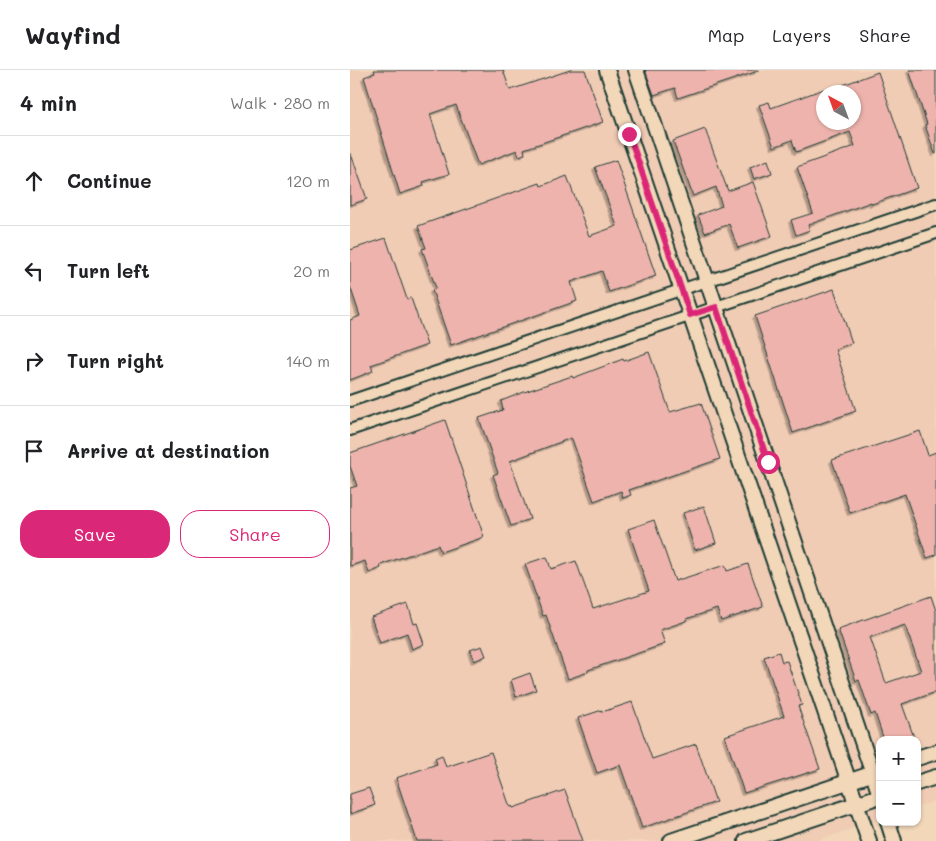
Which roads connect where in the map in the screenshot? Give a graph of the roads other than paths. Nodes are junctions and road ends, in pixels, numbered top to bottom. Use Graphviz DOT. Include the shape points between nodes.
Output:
graph roads {
  1 [pos="607,70"];
  2 [pos="636,70"];
  3 [pos="936,204"];
  4 [pos="936,233"];
  5 [pos="707,281"];
  6 [pos="681,290"];
  7 [pos="716,307"];
  8 [pos="690,315"];
  9 [pos="350,401"];
  10 [pos="350,430"];
  11 [pos="936,752"];
  12 [pos="921,757"];
  13 [pos="876,772"];
  14 [pos="936,777"];
  15 [pos="847,782"];
  16 [pos="921,783"];
  17 [pos="876,797"];
  18 [pos="855,804"];
  19 [pos="889,826"];
  20 [pos="671,841"];
  21 [pos="746,841"];
  22 [pos="869,841"];
  23 [pos="894,841"];
  1 -- 6 [label="street"];
  2 -- 5 [label="street"];
  3 -- 5 [label="street"];
  4 -- 7 [label="street"];
  5 -- 6 [label="street"];
  5 -- 7 [label="street"];
  6 -- 8 [label="street"];
  6 -- 9 [label="street"];
  7 -- 8 [label="street"];
  7 -- 13 [label="street"];
  8 -- 10 [label="street"];
  8 -- 15 [label="street"];
  11 -- 12 [label="street"];
  13 -- 15 [label="street"];
  14 -- 16 [label="street"];
  15 -- 18 [label="street"];
  15 -- 20 [label="street"];
  17 -- 18 [label="street"];
  18 -- 21 [label="street"];
  18 -- 22 [label="street"];
  19 -- 23 [label="street"];
}
